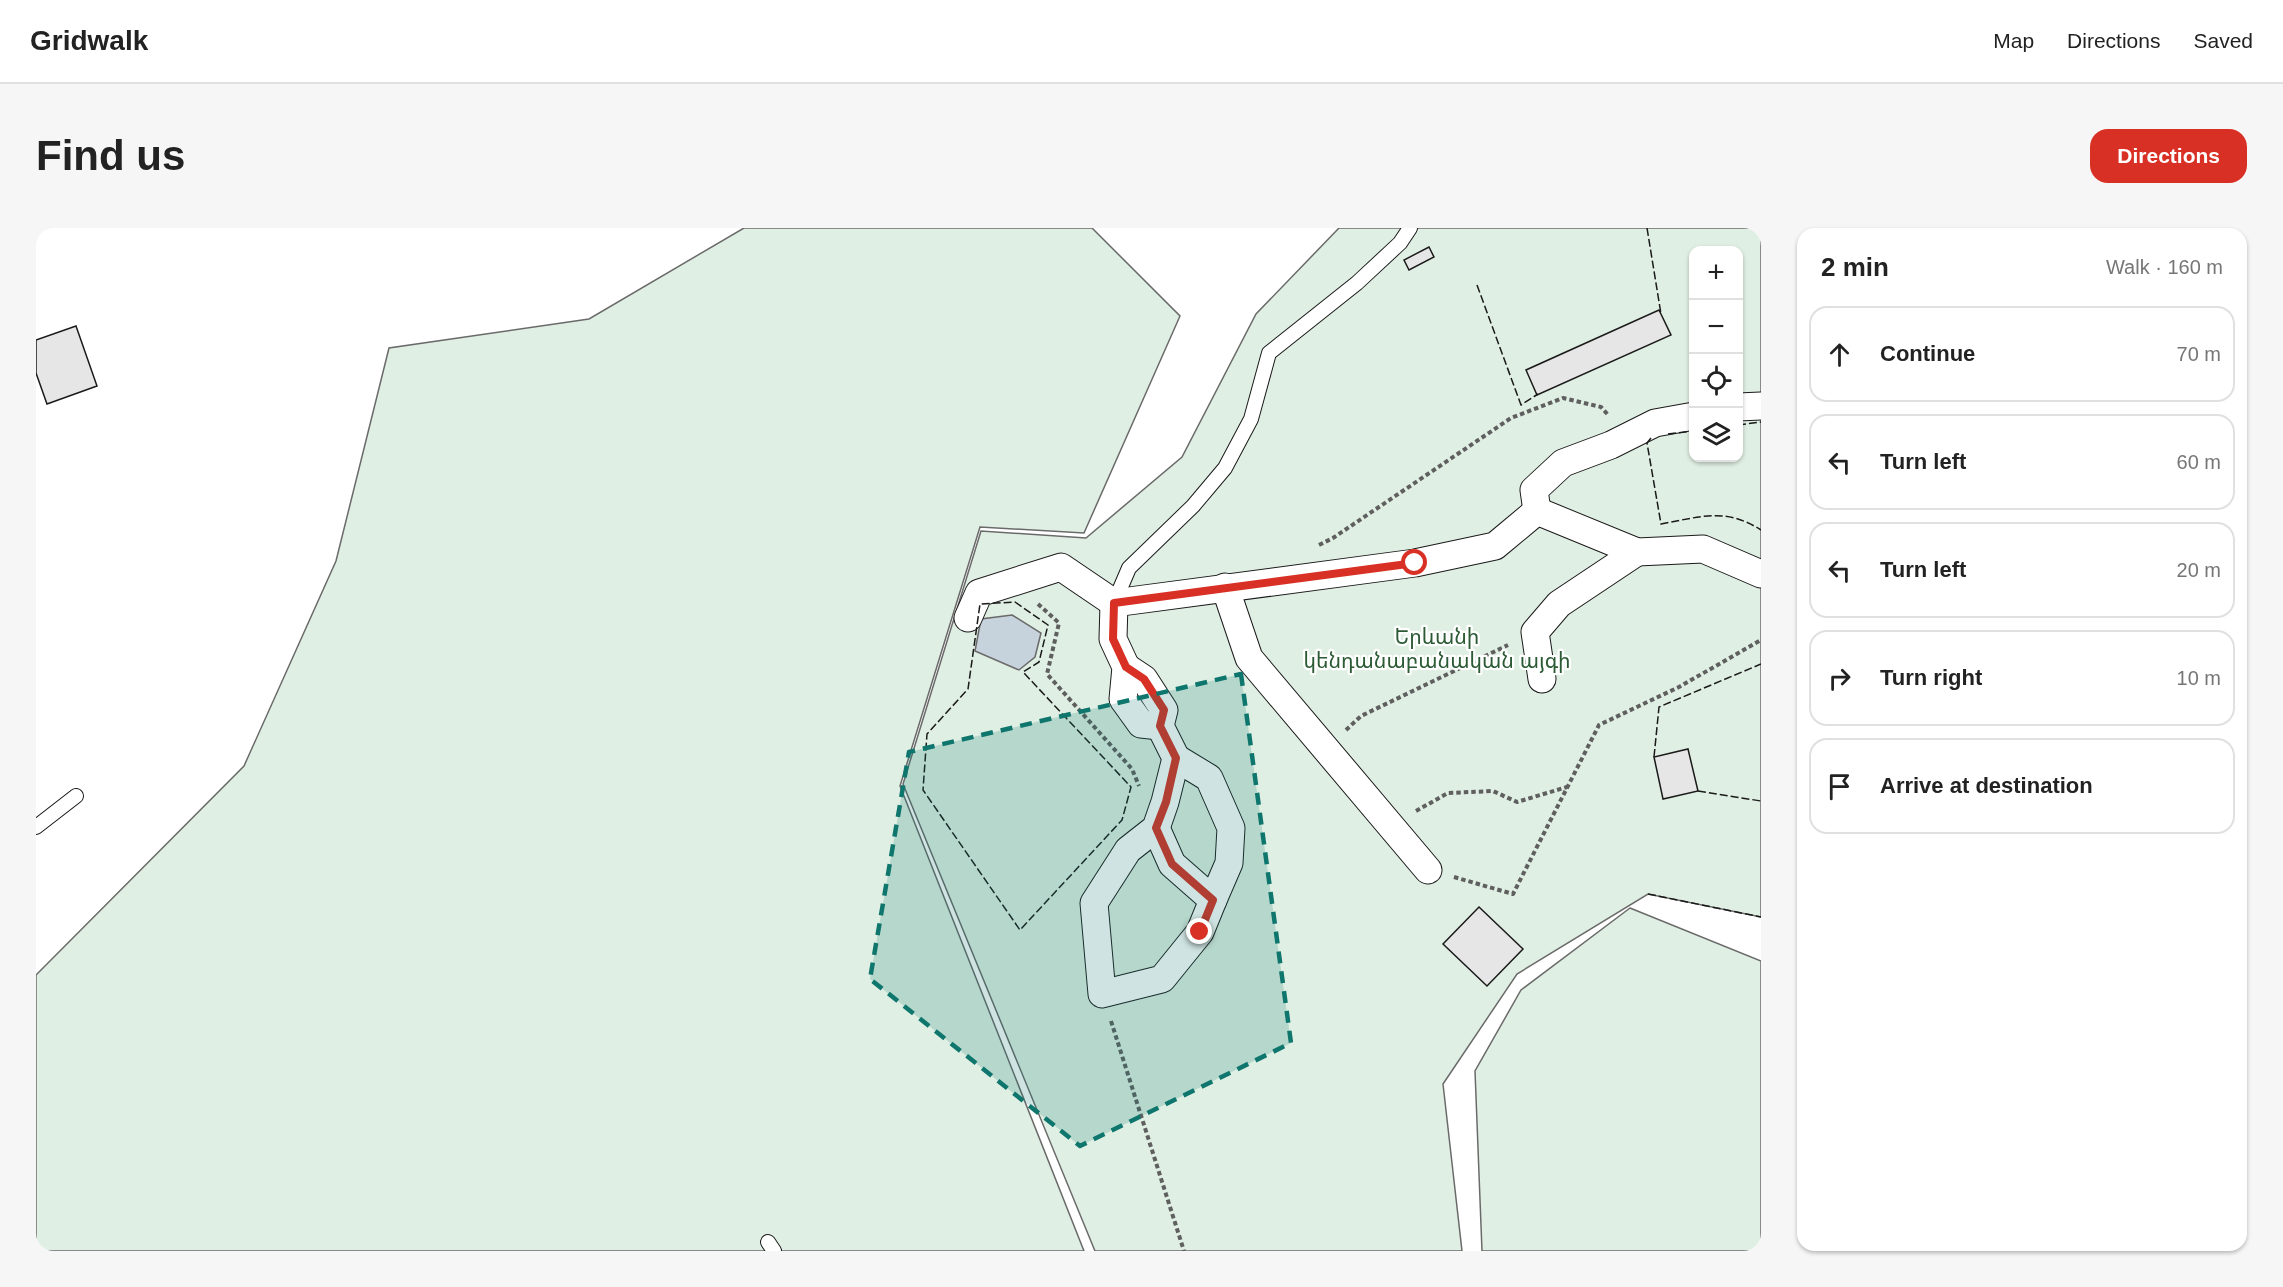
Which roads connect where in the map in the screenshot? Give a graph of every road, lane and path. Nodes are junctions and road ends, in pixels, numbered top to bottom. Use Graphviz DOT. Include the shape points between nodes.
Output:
graph roads {
  1 [pos="1410,228"];
  2 [pos="1761,406"];
  3 [pos="1743,407"];
  4 [pos="1689,417"];
  5 [pos="1628,437"];
  6 [pos="1537,511"];
  7 [pos="1312,549"];
  8 [pos="1637,552"];
  9 [pos="1761,574"];
  10 [pos="1225,587"];
  11 [pos="1114,603"];
  12 [pos="1051,615"];
  13 [pos="968,618"];
  14 [pos="1761,640"];
  15 [pos="1514,642"];
  16 [pos="1542,679"];
  17 [pos="1343,733"];
  18 [pos="1176,758"];
  19 [pos="1568,787"];
  20 [pos="76,796"];
  21 [pos="1390,825"];
  22 [pos="36,827"];
  23 [pos="1156,828"];
  24 [pos="1428,870"];
  25 [pos="1213,900"];
  26 [pos="1102,994"];
  27 [pos="1184,1251"];
  1 -- 11 [label="lane" via="1400,243 1357,282 1269,353 1251,419 1225,468 1193,506 1129,568"];
  2 -- 3 [label="street"];
  4 -- 5 [label="street" via="1655,423"];
  5 -- 6 [label="street" via="1563,463 1534,490"];
  5 -- 7 [label="path" via="1601,407 1563,398 1511,418"];
  6 -- 8 [label="street"];
  6 -- 10 [label="street" via="1495,546 1415,563"];
  8 -- 9 [label="street" via="1703,549"];
  8 -- 16 [label="street" via="1559,604 1535,632"];
  10 -- 11 [label="street"];
  10 -- 21 [label="street" via="1249,658"];
  11 -- 13 [label="street" via="1060,567 979,593"];
  11 -- 18 [label="street" via="1113,639 1126,667 1123,699 1142,724 1160,726"];
  12 -- 23 [label="path" via="1059,622 1047,674 1132,769"];
  14 -- 19 [label="path" via="1679,687 1599,725"];
  15 -- 17 [label="path" via="1361,716"];
  18 -- 23 [label="street"];
  18 -- 25 [label="street" via="1209,778 1231,828 1229,863"];
  19 -- 21 [label="path" via="1517,802 1493,791 1448,794"];
  19 -- 24 [label="path" via="1513,894"];
  20 -- 22 [label="lane"];
  21 -- 24 [label="street"];
  23 -- 25 [label="street" via="1172,864"];
  23 -- 26 [label="street" via="1128,849 1094,903"];
  25 -- 26 [label="street" via="1200,932 1162,979"];
  26 -- 27 [label="path"];
}
